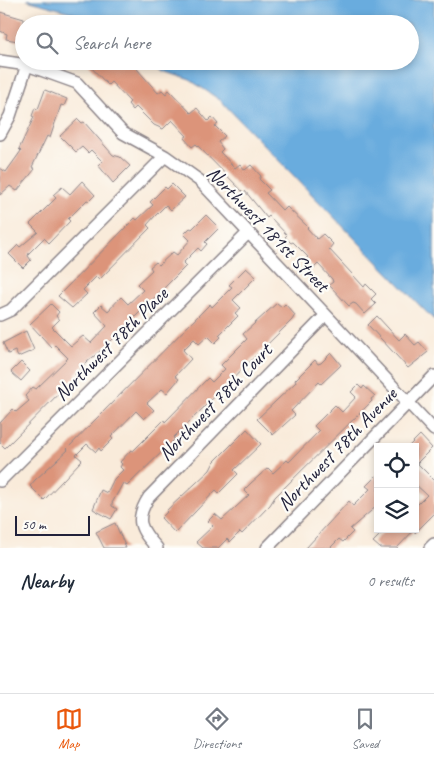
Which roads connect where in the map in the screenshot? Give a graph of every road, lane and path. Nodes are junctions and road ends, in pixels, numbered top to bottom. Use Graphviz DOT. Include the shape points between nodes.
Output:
graph roads {
  1 [pos="0,61"];
  2 [pos="15,63"];
  3 [pos="25,70"];
  4 [pos="40,70"];
  5 [pos="0,134"];
  6 [pos="165,156"];
  7 [pos="248,232"];
  8 [pos="0,315"];
  9 [pos="325,316"];
  10 [pos="434,376"];
  11 [pos="407,403"];
  12 [pos="434,430"];
  13 [pos="0,482"];
  14 [pos="434,544"];
  15 [pos="157,548"];
  16 [pos="266,548"];
  17 [pos="430,548"];
  1 -- 2 [label="street, Northwest 181st Street"];
  3 -- 5 [label="street" via="10,116"];
  4 -- 6 [label="street, Northwest 181st Street" via="77,84 123,133"];
  6 -- 7 [label="street, Northwest 181st Street" via="200,181"];
  6 -- 8 [label="street" via="11,310"];
  7 -- 9 [label="street, Northwest 181st Street"];
  7 -- 13 [label="street, Northwest 78th Place"];
  9 -- 11 [label="street, Northwest 181st Street"];
  9 -- 15 [label="street, Northwest 78th Court" via="149,497 140,519 142,528"];
  10 -- 11 [label="street, Northwest 78th Avenue"];
  11 -- 12 [label="street, Northwest 181st Street"];
  11 -- 16 [label="street, Northwest 78th Avenue"];
  14 -- 17 [label="street"];
}
